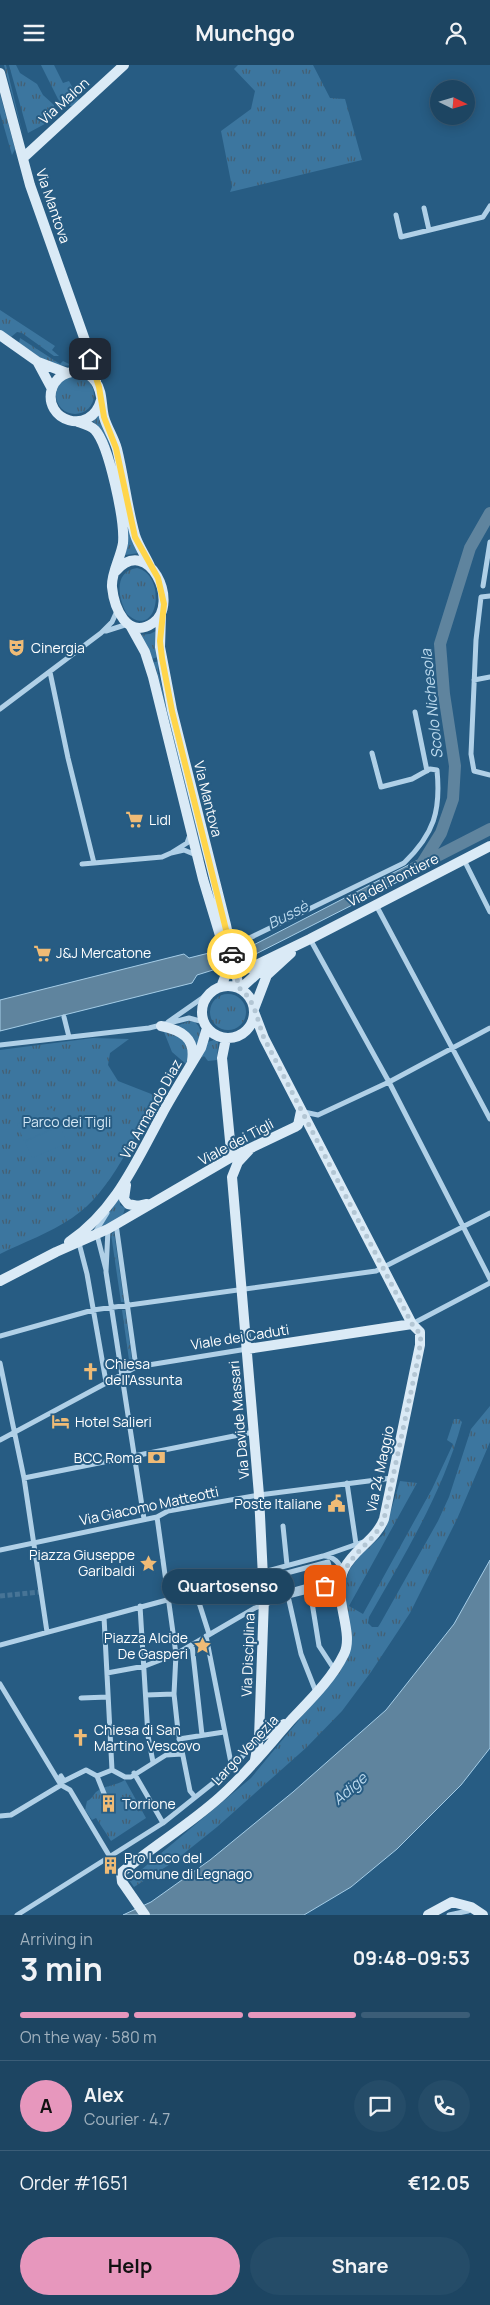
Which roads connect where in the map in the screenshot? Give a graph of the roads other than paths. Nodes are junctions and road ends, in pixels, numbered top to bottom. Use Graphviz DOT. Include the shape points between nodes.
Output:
graph roads {
  1 [pos="124,65"];
  2 [pos="0,73"];
  3 [pos="23,158"];
  4 [pos="490,206"];
  5 [pos="424,208"];
  6 [pos="396,215"];
  7 [pos="429,230"];
  8 [pos="0,335"];
  9 [pos="87,346"];
  10 [pos="38,362"];
  11 [pos="70,372"];
  12 [pos="96,382"];
  13 [pos="52,389"];
  14 [pos="101,400"];
  15 [pos="78,421"];
  16 [pos="490,543"];
  17 [pos="150,566"];
  18 [pos="116,571"];
  19 [pos="483,586"];
  20 [pos="490,596"];
  21 [pos="118,610"];
  22 [pos="161,615"];
  23 [pos="129,625"];
  24 [pos="101,633"];
  25 [pos="50,672"];
  26 [pos="490,677"];
  27 [pos="474,680"];
  28 [pos="0,709"];
  29 [pos="414,712"];
  30 [pos="372,753"];
  31 [pos="427,771"];
  32 [pos="490,775"];
  33 [pos="191,832"];
  34 [pos="490,846"];
  35 [pos="171,853"];
  36 [pos="197,855"];
  37 [pos="464,859"];
  38 [pos="94,863"];
  39 [pos="82,864"];
  40 [pos="376,905"];
  41 [pos="490,912"];
  42 [pos="310,939"];
  43 [pos="230,950"];
  44 [pos="283,952"];
  45 [pos="231,968"];
  46 [pos="221,987"];
  47 [pos="239,988"];
  48 [pos="208,994"];
  49 [pos="254,1010"];
  50 [pos="64,1017"];
  51 [pos="205,1025"];
  52 [pos="161,1026"];
  53 [pos="490,1028"];
  54 [pos="69,1037"];
  55 [pos="226,1038"];
  56 [pos="0,1045"];
  57 [pos="452,1048"];
  58 [pos="192,1063"];
  59 [pos="388,1082"];
  60 [pos="300,1109"];
  61 [pos="318,1115"];
  62 [pos="490,1119"];
  63 [pos="298,1125"];
  64 [pos="311,1130"];
  65 [pos="251,1148"];
  66 [pos="230,1158"];
  67 [pos="216,1167"];
  68 [pos="232,1177"];
  69 [pos="127,1179"];
  70 [pos="157,1200"];
  71 [pos="114,1201"];
  72 [pos="490,1213"];
  73 [pos="112,1227"];
  74 [pos="463,1227"];
  75 [pos="96,1234"];
  76 [pos="79,1243"];
  77 [pos="56,1252"];
  78 [pos="383,1268"];
  79 [pos="106,1271"];
  80 [pos="490,1279"];
  81 [pos="0,1281"];
  82 [pos="490,1283"];
  83 [pos="242,1289"];
  84 [pos="127,1306"];
  85 [pos="112,1307"];
  86 [pos="93,1310"];
  87 [pos="412,1324"];
  88 [pos="0,1336"];
  89 [pos="247,1349"];
  90 [pos="0,1363"];
  91 [pos="136,1367"];
  92 [pos="122,1374"];
  93 [pos="106,1382"];
  94 [pos="14,1432"];
  95 [pos="255,1432"];
  96 [pos="0,1440"];
  97 [pos="134,1456"];
  98 [pos="24,1478"];
  99 [pos="393,1478"];
  100 [pos="347,1483"];
  101 [pos="259,1495"];
  102 [pos="158,1517"];
  103 [pos="144,1519"];
  104 [pos="283,1526"];
  105 [pos="375,1535"];
  106 [pos="34,1543"];
  107 [pos="356,1544"];
  108 [pos="347,1547"];
  109 [pos="0,1549"];
  110 [pos="323,1556"];
  111 [pos="328,1562"];
  112 [pos="287,1565"];
  113 [pos="261,1572"];
  114 [pos="343,1574"];
  115 [pos="310,1590"];
  116 [pos="195,1591"];
  117 [pos="288,1596"];
  118 [pos="167,1600"];
  119 [pos="140,1606"];
  120 [pos="263,1606"];
  121 [pos="104,1617"];
  122 [pos="47,1632"];
  123 [pos="208,1635"];
  124 [pos="0,1645"];
  125 [pos="192,1645"];
  126 [pos="176,1654"];
  127 [pos="145,1666"];
  128 [pos="334,1669"];
  129 [pos="107,1673"];
  130 [pos="0,1684"];
  131 [pos="316,1692"];
  132 [pos="174,1694"];
  133 [pos="146,1695"];
  134 [pos="108,1697"];
  135 [pos="81,1698"];
  136 [pos="294,1718"];
  137 [pos="224,1732"];
  138 [pos="202,1735"];
  139 [pos="259,1738"];
  140 [pos="179,1739"];
  141 [pos="182,1754"];
  142 [pos="153,1762"];
  143 [pos="232,1767"];
  144 [pos="252,1767"];
  145 [pos="112,1770"];
  146 [pos="134,1773"];
  147 [pos="61,1776"];
  148 [pos="97,1776"];
  149 [pos="61,1785"];
  150 [pos="105,1796"];
  151 [pos="195,1797"];
  152 [pos="0,1816"];
  153 [pos="163,1823"];
  154 [pos="110,1857"];
  155 [pos="468,1910"];
  156 [pos="17,1915"];
  157 [pos="145,1915"];
  158 [pos="428,1915"];
  159 [pos="449,1915"];
  160 [pos="483,1915"];
  1 -- 3 [label="street, Via Malon"];
  2 -- 3 [label="street, Via Mantova"];
  3 -- 9 [label="street, Via Mantova"];
  4 -- 7 [label="street" via="483,217"];
  5 -- 7 [label="street"];
  6 -- 7 [label="street" via="401,237"];
  8 -- 10 [label="street"];
  9 -- 11 [label="street" via="85,359"];
  9 -- 12 [label="street, Via Mantova"];
  10 -- 11 [label="street"];
  10 -- 13 [label="street"];
  11 -- 12 [label="street" via="84,372"];
  11 -- 13 [label="street" via="58,379"];
  12 -- 14 [label="street, Via Mantova"];
  13 -- 15 [label="street, Via Mantova" via="52,403 59,415"];
  14 -- 15 [label="street" via="96,412"];
  14 -- 17 [label="street, Via Mantova" via="116,448 135,537"];
  15 -- 18 [label="street, Via Mantova" via="94,429 101,437 110,465 123,534"];
  16 -- 19 [label="street"];
  17 -- 18 [label="street" via="132,561"];
  17 -- 22 [label="street, Via Mantova" via="158,575 164,604"];
  18 -- 21 [label="street, Via Mantova" via="112,587"];
  20 -- 27 [label="street" via="481,597"];
  21 -- 23 [label="street, Via Mantova"];
  21 -- 24 [label="street" via="112,623"];
  22 -- 23 [label="street" via="147,627"];
  22 -- 43 [label="street, Via Mantova" via="160,647 172,711"];
  23 -- 24 [label="street"];
  23 -- 33 [label="street, Via Mantova" via="146,652"];
  24 -- 25 [label="street"];
  25 -- 28 [label="street"];
  25 -- 38 [label="street"];
  26 -- 27 [label="street"];
  27 -- 32 [label="street" via="471,755 474,771"];
  29 -- 31 [label="street"];
  30 -- 31 [label="street" via="381,787 412,779"];
  31 -- 43 [label="street" via="437,770 439,793 434,822 420,847 404,863"];
  33 -- 35 [label="street" via="187,843"];
  33 -- 36 [label="street, Via Mantova"];
  34 -- 37 [label="street, Via del Pontiere"];
  35 -- 36 [label="street" via="184,850"];
  35 -- 38 [label="street" via="162,857"];
  36 -- 43 [label="street, Via Mantova"];
  37 -- 40 [label="street, Via del Pontiere"];
  37 -- 41 [label="street"];
  38 -- 39 [label="street"];
  40 -- 42 [label="street, Via del Pontiere"];
  40 -- 57 [label="street"];
  42 -- 44 [label="street, Via del Pontiere"];
  42 -- 49 [label="street, Via del Pontiere" via="267,975"];
  42 -- 59 [label="street"];
  43 -- 45 [label="street, Via Mantova"];
  44 -- 45 [label="street, Via del Pontiere" via="247,969"];
  44 -- 47 [label="street, Via del Pontiere"];
  45 -- 46 [label="street, Via Mantova"];
  45 -- 47 [label="street, Via Mantova"];
  46 -- 47 [label="street"];
  46 -- 48 [label="street"];
  47 -- 49 [label="street" via="248,995"];
  48 -- 51 [label="street" via="203,1005"];
  48 -- 52 [label="street"];
  49 -- 55 [label="street" via="248,1029"];
  49 -- 60 [label="street" via="264,1038"];
  50 -- 54 [label="street"];
  51 -- 52 [label="street" via="189,1019"];
  51 -- 55 [label="street"];
  51 -- 58 [label="street, Via Armando Diaz" via="204,1042"];
  52 -- 54 [label="street"];
  52 -- 58 [label="street" via="178,1030 188,1037 193,1049"];
  53 -- 57 [label="street"];
  54 -- 56 [label="street"];
  55 -- 66 [label="street" via="222,1054"];
  57 -- 59 [label="street"];
  57 -- 62 [label="street"];
  58 -- 69 [label="street, Via Armando Diaz"];
  59 -- 61 [label="street"];
  59 -- 74 [label="street"];
  60 -- 61 [label="street"];
  60 -- 63 [label="street"];
  60 -- 64 [label="street"];
  61 -- 64 [label="street"];
  63 -- 64 [label="street"];
  63 -- 65 [label="street, Viale dei Tigli"];
  64 -- 78 [label="street"];
  65 -- 66 [label="street, Viale dei Tigli"];
  65 -- 68 [label="street" via="238,1162"];
  66 -- 67 [label="street, Viale dei Tigli"];
  67 -- 68 [label="street" via="230,1171"];
  67 -- 70 [label="street, Viale dei Tigli"];
  68 -- 83 [label="street, Via Davide Massari"];
  69 -- 70 [label="street, Viale dei Tigli" via="124,1199 129,1205 145,1205"];
  69 -- 71 [label="street, Via Armando Diaz"];
  70 -- 73 [label="street, Viale dei Tigli"];
  71 -- 75 [label="street, Via Armando Diaz"];
  71 -- 77 [label="street, Via Armando Diaz" via="83,1232"];
  72 -- 74 [label="street"];
  73 -- 75 [label="street, Viale dei Tigli"];
  73 -- 79 [label="street"];
  73 -- 84 [label="street"];
  74 -- 78 [label="street"];
  74 -- 80 [label="street"];
  75 -- 76 [label="street, Viale dei Tigli"];
  75 -- 79 [label="street"];
  76 -- 77 [label="street, Viale dei Tigli"];
  76 -- 86 [label="street"];
  77 -- 81 [label="street, Viale dei Tigli"];
  78 -- 83 [label="street"];
  78 -- 87 [label="street"];
  79 -- 85 [label="street"];
  82 -- 87 [label="street"];
  83 -- 84 [label="street"];
  83 -- 89 [label="street, Via Davide Massari"];
  84 -- 85 [label="street"];
  84 -- 91 [label="street"];
  85 -- 86 [label="street"];
  85 -- 92 [label="street"];
  86 -- 88 [label="street"];
  86 -- 93 [label="street"];
  87 -- 89 [label="street, Viale dei Caduti"];
  87 -- 99 [label="street, Via 24 Maggio" via="415,1342"];
  89 -- 91 [label="street, Viale dei Caduti"];
  89 -- 95 [label="street, Via Davide Massari"];
  90 -- 94 [label="street"];
  91 -- 92 [label="street, Viale dei Caduti"];
  92 -- 93 [label="street, Viale dei Caduti"];
  92 -- 97 [label="street"];
  93 -- 94 [label="street, Viale dei Caduti"];
  94 -- 96 [label="street, Viale dei Caduti"];
  94 -- 98 [label="street"];
  95 -- 97 [label="street"];
  95 -- 101 [label="street, Via Davide Massari"];
  97 -- 98 [label="street"];
  97 -- 103 [label="street"];
  98 -- 106 [label="street"];
  99 -- 100 [label="street, Via Giacomo Matteotti"];
  99 -- 105 [label="street, Via 24 Maggio" via="384,1519"];
  100 -- 101 [label="street, Via Giacomo Matteotti"];
  100 -- 107 [label="street"];
  101 -- 102 [label="street, Via Giacomo Matteotti" via="168,1511"];
  101 -- 113 [label="street, Via Davide Massari"];
  102 -- 103 [label="street, Via Giacomo Matteotti"];
  102 -- 118 [label="street"];
  103 -- 106 [label="street, Via Giacomo Matteotti"];
  104 -- 112 [label="street"];
  105 -- 107 [label="street"];
  105 -- 114 [label="street, Via 24 Maggio"];
  106 -- 109 [label="street, Via Giacomo Matteotti"];
  106 -- 122 [label="street"];
  107 -- 108 [label="street"];
  108 -- 110 [label="street"];
  108 -- 114 [label="street"];
  110 -- 112 [label="street"];
  110 -- 114 [label="street" via="337,1561"];
  111 -- 111 [label="street" via="333,1579 273,1596 268,1578"];
  112 -- 113 [label="street"];
  113 -- 116 [label="street"];
  113 -- 120 [label="street, Via Disciplina"];
  114 -- 115 [label="street"];
  114 -- 128 [label="street" via="340,1599 346,1647"];
  115 -- 117 [label="street"];
  115 -- 128 [label="street" via="319,1646"];
  116 -- 118 [label="street"];
  116 -- 123 [label="street"];
  117 -- 120 [label="street"];
  117 -- 131 [label="street" via="301,1654"];
  118 -- 119 [label="street"];
  118 -- 126 [label="street"];
  119 -- 121 [label="street"];
  119 -- 127 [label="street"];
  120 -- 123 [label="street"];
  120 -- 139 [label="street, Via Disciplina"];
  121 -- 122 [label="street"];
  121 -- 129 [label="street"];
  122 -- 124 [label="street"];
  123 -- 125 [label="street"];
  123 -- 137 [label="street"];
  125 -- 126 [label="street"];
  125 -- 138 [label="street"];
  126 -- 127 [label="street"];
  126 -- 132 [label="street"];
  127 -- 129 [label="street"];
  127 -- 133 [label="street"];
  128 -- 131 [label="street"];
  129 -- 134 [label="street"];
  130 -- 149 [label="street"];
  131 -- 136 [label="street"];
  132 -- 133 [label="street"];
  132 -- 140 [label="street"];
  133 -- 142 [label="street"];
  134 -- 135 [label="street"];
  134 -- 145 [label="street"];
  136 -- 139 [label="street, Largo Venezia"];
  136 -- 144 [label="street, Largo Venezia"];
  137 -- 138 [label="street"];
  137 -- 143 [label="street"];
  138 -- 140 [label="street"];
  139 -- 143 [label="street, Largo Venezia"];
  139 -- 144 [label="street, Via Disciplina"];
  140 -- 141 [label="street"];
  141 -- 142 [label="street" via="166,1755"];
  141 -- 151 [label="street" via="190,1791"];
  142 -- 146 [label="street"];
  143 -- 151 [label="street, Largo Venezia"];
  144 -- 157 [label="street, Largo Venezia" via="212,1804 120,1876"];
  145 -- 146 [label="street" via="125,1777"];
  145 -- 148 [label="street"];
  146 -- 153 [label="street"];
  147 -- 148 [label="street" via="64,1781 86,1771"];
  148 -- 150 [label="street"];
  149 -- 152 [label="street" via="11,1815"];
  149 -- 154 [label="street" via="70,1790"];
  151 -- 153 [label="street, Largo Venezia"];
  153 -- 154 [label="street, Largo Venezia"];
  154 -- 156 [label="street, Largo Venezia"];
  155 -- 158 [label="street" via="450,1903"];
  155 -- 159 [label="street"];
  155 -- 160 [label="street"];
}
